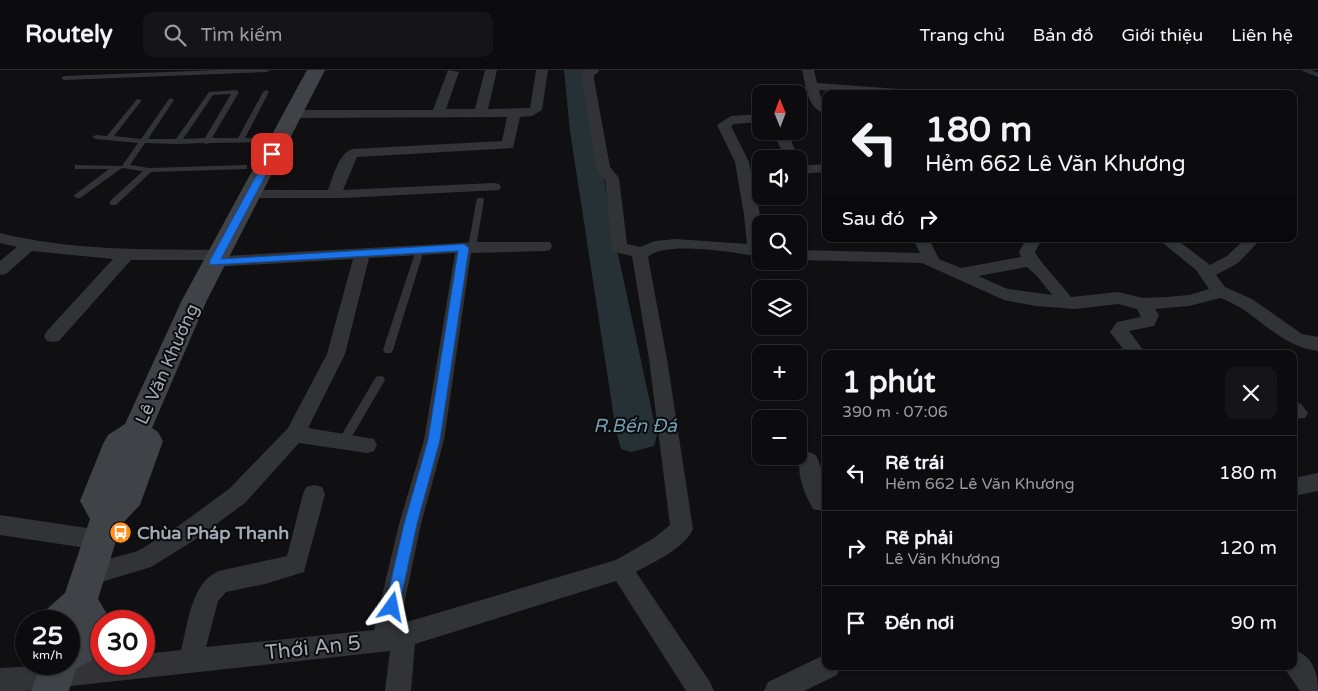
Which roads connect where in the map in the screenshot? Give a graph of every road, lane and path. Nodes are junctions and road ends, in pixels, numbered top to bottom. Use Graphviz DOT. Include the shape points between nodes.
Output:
graph roads {
  1 [pos="72,70"];
  2 [pos="267,70"];
  3 [pos="316,70"];
  4 [pos="491,70"];
  5 [pos="542,70"];
  6 [pos="808,70"];
  7 [pos="453,72"];
  8 [pos="594,72"];
  9 [pos="812,86"];
  10 [pos="862,90"];
  11 [pos="266,92"];
  12 [pos="138,100"];
  13 [pos="171,100"];
  14 [pos="822,106"];
  15 [pos="438,113"];
  16 [pos="481,113"];
  17 [pos="514,113"];
  18 [pos="294,114"];
  19 [pos="752,119"];
  20 [pos="96,137"];
  21 [pos="110,137"];
  22 [pos="280,140"];
  23 [pos="142,141"];
  24 [pos="240,141"];
  25 [pos="177,142"];
  26 [pos="206,142"];
  27 [pos="78,167"];
  28 [pos="121,167"];
  29 [pos="244,168"];
  30 [pos="822,169"];
  31 [pos="149,170"];
  32 [pos="807,175"];
  33 [pos="752,177"];
  34 [pos="494,188"];
  35 [pos="250,194"];
  36 [pos="334,194"];
  37 [pos="77,196"];
  38 [pos="480,200"];
  39 [pos="113,203"];
  40 [pos="0,238"];
  41 [pos="923,242"];
  42 [pos="1032,242"];
  43 [pos="1170,242"];
  44 [pos="1251,242"];
  45 [pos="29,245"];
  46 [pos="544,246"];
  47 [pos="468,247"];
  48 [pos="420,250"];
  49 [pos="752,251"];
  50 [pos="128,253"];
  51 [pos="362,254"];
  52 [pos="642,255"];
  53 [pos="807,255"];
  54 [pos="216,259"];
  55 [pos="1030,261"];
  56 [pos="933,262"];
  57 [pos="0,270"];
  58 [pos="1206,272"];
  59 [pos="959,274"];
  60 [pos="1219,291"];
  61 [pos="1066,302"];
  62 [pos="1143,304"];
  63 [pos="53,336"];
  64 [pos="1318,344"];
  65 [pos="388,350"];
  66 [pos="1134,350"];
  67 [pos="380,380"];
  68 [pos="295,434"];
  69 [pos="343,442"];
  70 [pos="367,445"];
  71 [pos="809,461"];
  72 [pos="1318,482"];
  73 [pos="1297,486"];
  74 [pos="314,494"];
  75 [pos="822,502"];
  76 [pos="0,525"];
  77 [pos="103,528"];
  78 [pos="621,569"];
  79 [pos="75,600"];
  80 [pos="394,638"];
  81 [pos="80,644"];
  82 [pos="190,660"];
  83 [pos="1297,666"];
  84 [pos="80,669"];
  85 [pos="822,669"];
  86 [pos="35,675"];
  87 [pos="0,681"];
  88 [pos="398,691"];
  89 [pos="701,691"];
  90 [pos="777,691"];
  91 [pos="1315,691"];
  1 -- 2 [label="lane" via="64,78"];
  3 -- 18 [label="main road, Lê Văn Khương"];
  4 -- 16 [label="street"];
  5 -- 17 [label="street" via="536,110"];
  6 -- 9 [label="street"];
  7 -- 15 [label="street"];
  8 -- 52 [label="street" via="588,73 588,79 602,166 604,173 612,178 620,248"];
  9 -- 10 [label="street"];
  9 -- 14 [label="street" via="815,99"];
  11 -- 24 [label="lane"];
  12 -- 21 [label="lane"];
  13 -- 23 [label="lane"];
  15 -- 16 [label="street"];
  15 -- 18 [label="street"];
  16 -- 17 [label="street"];
  17 -- 36 [label="street" via="508,145 353,153"];
  18 -- 22 [label="main road, Lê Văn Khương"];
  19 -- 33 [label="street" via="731,120 724,125"];
  20 -- 21 [label="lane"];
  21 -- 23 [label="lane"];
  22 -- 24 [label="lane"];
  22 -- 35 [label="main road, Lê Văn Khương"];
  23 -- 25 [label="lane"];
  23 -- 28 [label="lane"];
  24 -- 26 [label="lane"];
  25 -- 26 [label="lane"];
  25 -- 26 [label="lane" via="211,93 236,92"];
  27 -- 28 [label="lane"];
  28 -- 31 [label="lane"];
  28 -- 37 [label="lane"];
  29 -- 31 [label="lane"];
  30 -- 32 [label="street"];
  31 -- 39 [label="lane"];
  34 -- 36 [label="street"];
  35 -- 36 [label="street"];
  35 -- 54 [label="main road, Lê Văn Khương"];
  38 -- 47 [label="lane"];
  40 -- 45 [label="street"];
  41 -- 56 [label="street"];
  42 -- 55 [label="street" via="1027,252"];
  43 -- 58 [label="street"];
  44 -- 58 [label="street" via="1242,253 1222,267"];
  45 -- 50 [label="street"];
  45 -- 57 [label="street"];
  46 -- 47 [label="street"];
  47 -- 48 [label="street"];
  47 -- 80 [label="street" via="434,440 410,524"];
  48 -- 51 [label="street"];
  48 -- 65 [label="lane"];
  49 -- 52 [label="street" via="656,245 645,249"];
  50 -- 54 [label="street"];
  50 -- 63 [label="street"];
  51 -- 54 [label="street"];
  51 -- 68 [label="street" via="336,354"];
  52 -- 78 [label="street, Thới An 5" via="682,529"];
  53 -- 56 [label="street" via="924,258"];
  54 -- 77 [label="main road, Lê Văn Khương" via="160,371 136,432 148,441 129,496"];
  55 -- 59 [label="street"];
  55 -- 61 [label="street" via="1043,272"];
  56 -- 59 [label="street"];
  58 -- 60 [label="street"];
  59 -- 61 [label="street" via="1004,294"];
  60 -- 62 [label="street" via="1201,298"];
  60 -- 64 [label="street" via="1238,297 1289,334 1313,345"];
  61 -- 62 [label="street" via="1118,298"];
  62 -- 66 [label="street" via="1150,315 1148,322 1122,326 1119,332"];
  67 -- 69 [label="lane"];
  68 -- 69 [label="street"];
  68 -- 79 [label="street" via="237,496 185,534"];
  69 -- 70 [label="street"];
  71 -- 75 [label="street" via="815,493"];
  72 -- 73 [label="street"];
  74 -- 82 [label="street" via="296,564 219,582 208,595"];
  76 -- 77 [label="street"];
  77 -- 79 [label="main road, Lê Văn Khương"];
  78 -- 80 [label="street, Thới An 5"];
  78 -- 89 [label="street"];
  79 -- 81 [label="main road" via="89,614"];
  80 -- 82 [label="street, Thới An 5"];
  80 -- 88 [label="street"];
  82 -- 84 [label="street, Thới An 5"];
  83 -- 91 [label="street"];
  85 -- 90 [label="street"];
  86 -- 87 [label="street"];
}
